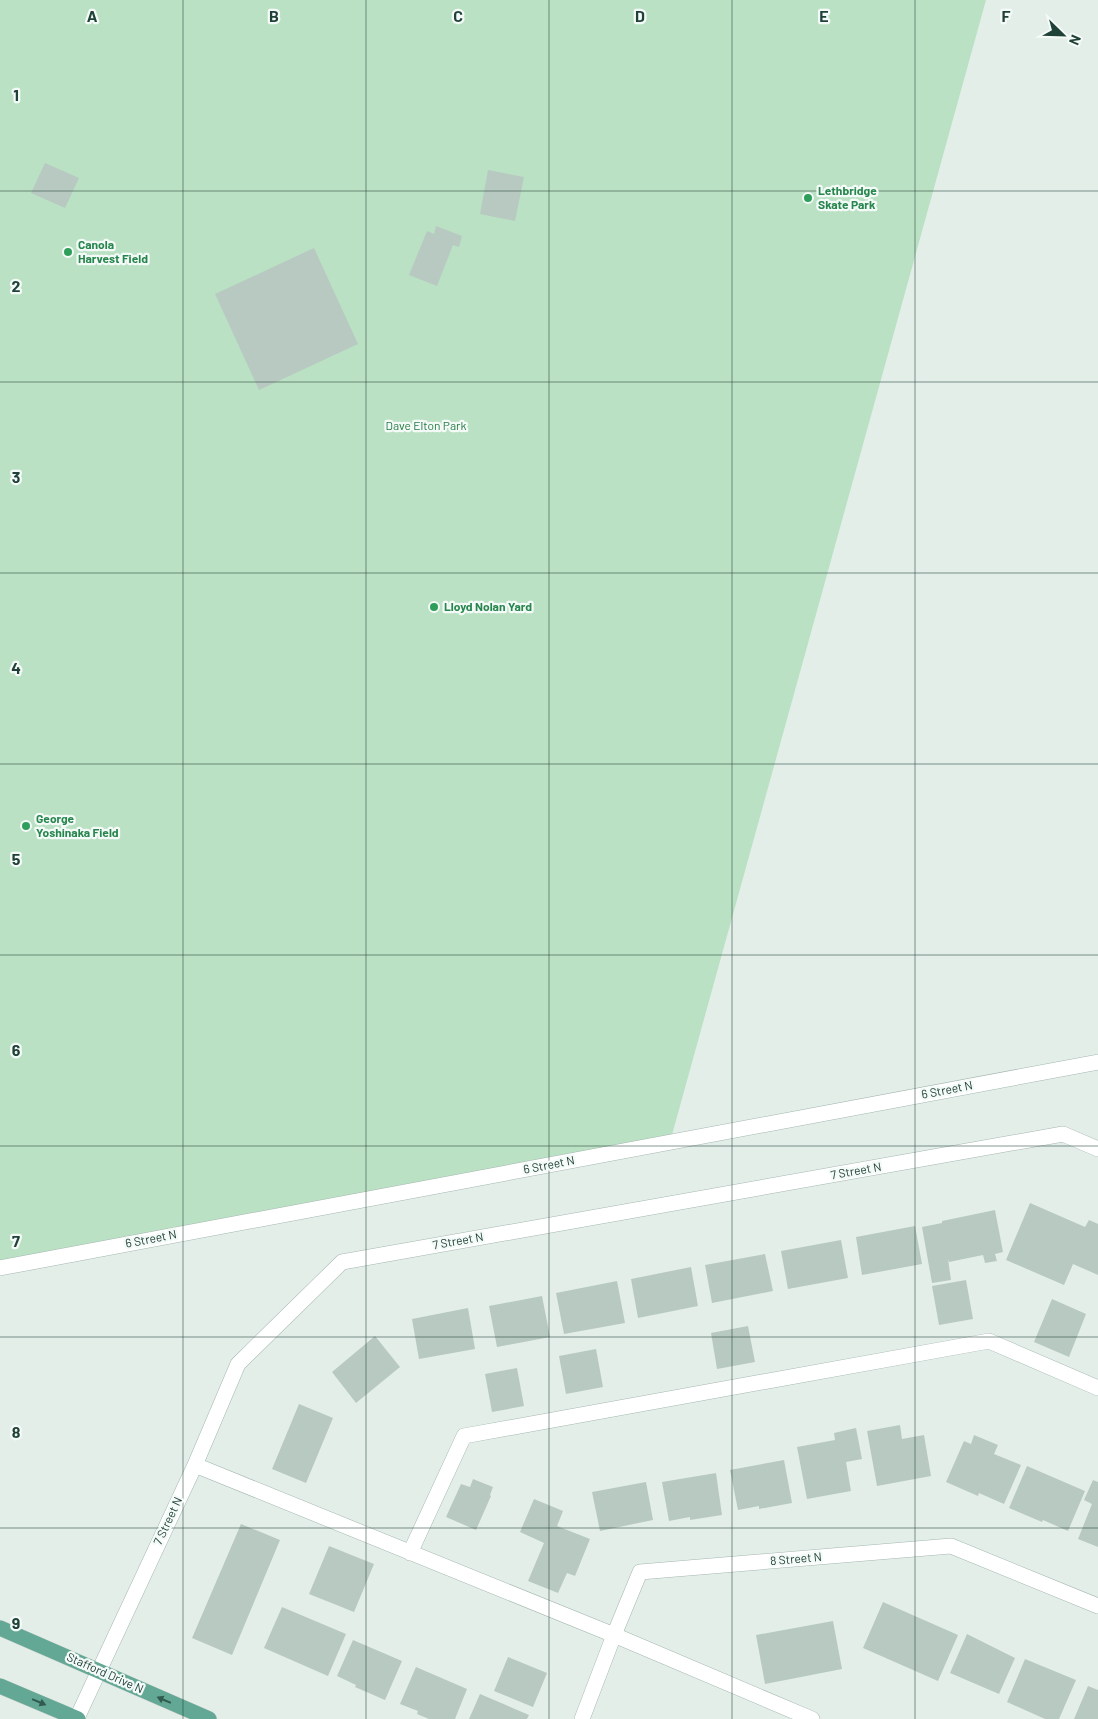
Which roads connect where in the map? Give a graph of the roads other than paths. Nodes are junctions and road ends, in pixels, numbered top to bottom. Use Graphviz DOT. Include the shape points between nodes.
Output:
graph roads {
  1 [pos="1098,1062"];
  2 [pos="1098,1149"];
  3 [pos="0,1268"];
  4 [pos="1098,1388"];
  5 [pos="195,1465"];
  6 [pos="410,1553"];
  7 [pos="1098,1606"];
  8 [pos="0,1628"];
  9 [pos="614,1635"];
  10 [pos="98,1670"];
  11 [pos="0,1686"];
  12 [pos="78,1719"];
  13 [pos="209,1719"];
  14 [pos="582,1719"];
  15 [pos="812,1719"];
  1 -- 3 [label="street, 6 Street N"];
  2 -- 5 [label="street, 7 Street N" via="1063,1134 342,1262 238,1364"];
  4 -- 6 [label="street" via="989,1341 464,1436"];
  5 -- 6 [label="street"];
  5 -- 10 [label="street, 7 Street N"];
  6 -- 9 [label="street"];
  7 -- 9 [label="street, 8 Street N" via="951,1546 640,1572"];
  8 -- 10 [label="main road, Stafford Drive N"];
  9 -- 14 [label="street, 8 Street N"];
  9 -- 15 [label="street"];
  10 -- 12 [label="street, 7 Street N"];
  13 -- 10 [label="main road, Stafford Drive N, one-way"];
  11 -- 12 [label="main road, one-way"];
}
